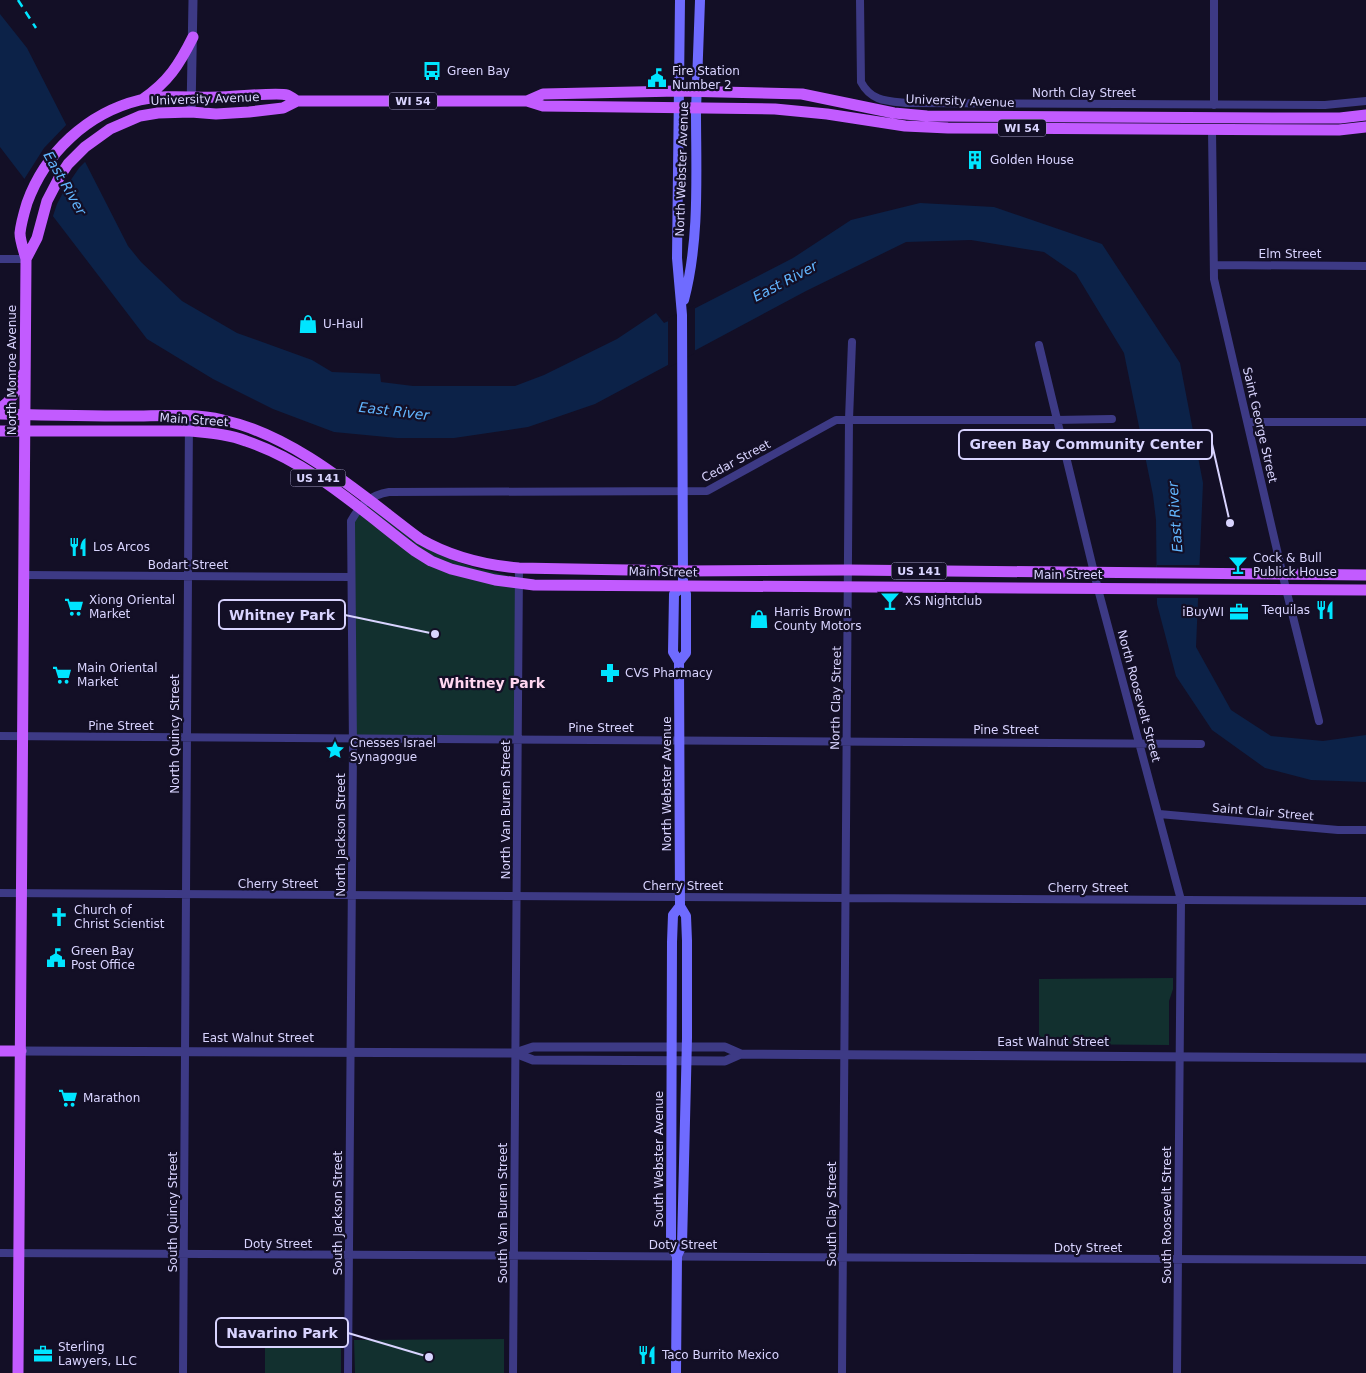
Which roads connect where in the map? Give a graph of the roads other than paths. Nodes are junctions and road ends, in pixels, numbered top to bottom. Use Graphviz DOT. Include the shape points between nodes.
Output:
graph roads {
  1 [pos="193,0"];
  2 [pos="680,0"];
  3 [pos="700,0"];
  4 [pos="860,0"];
  5 [pos="1214,0"];
  6 [pos="193,38"];
  7 [pos="678,91"];
  8 [pos="697,92"];
  9 [pos="191,96"];
  10 [pos="141,100"];
  11 [pos="297,100"];
  12 [pos="527,101"];
  13 [pos="1366,101"];
  14 [pos="1214,105"];
  15 [pos="678,107"];
  16 [pos="696,108"];
  17 [pos="191,112"];
  18 [pos="1366,115"];
  19 [pos="1366,127"];
  20 [pos="1212,130"];
  21 [pos="0,258"];
  22 [pos="26,259"];
  23 [pos="1214,265"];
  24 [pos="1366,266"];
  25 [pos="682,308"];
  26 [pos="852,342"];
  27 [pos="1039,345"];
  28 [pos="26,368"];
  29 [pos="0,408"];
  30 [pos="0,414"];
  31 [pos="25,415"];
  32 [pos="189,416"];
  33 [pos="849,419"];
  34 [pos="1112,419"];
  35 [pos="1056,420"];
  36 [pos="1248,422"];
  37 [pos="1366,422"];
  38 [pos="0,431"];
  39 [pos="25,431"];
  40 [pos="190,432"];
  41 [pos="682,492"];
  42 [pos="364,503"];
  43 [pos="519,568"];
  44 [pos="849,570"];
  45 [pos="683,571"];
  46 [pos="1094,573"];
  47 [pos="1283,574"];
  48 [pos="24,575"];
  49 [pos="1366,575"];
  50 [pos="189,576"];
  51 [pos="351,577"];
  52 [pos="519,583"];
  53 [pos="682,586"];
  54 [pos="848,586"];
  55 [pos="1098,589"];
  56 [pos="1286,589"];
  57 [pos="1366,590"];
  58 [pos="1319,720"];
  59 [pos="0,736"];
  60 [pos="23,737"];
  61 [pos="188,737"];
  62 [pos="353,738"];
  63 [pos="518,739"];
  64 [pos="680,740"];
  65 [pos="847,741"];
  66 [pos="1140,742"];
  67 [pos="1201,744"];
  68 [pos="1159,814"];
  69 [pos="1366,830"];
  70 [pos="0,893"];
  71 [pos="22,894"];
  72 [pos="187,894"];
  73 [pos="352,895"];
  74 [pos="516,896"];
  75 [pos="846,898"];
  76 [pos="1181,900"];
  77 [pos="680,901"];
  78 [pos="1366,901"];
  79 [pos="672,1047"];
  80 [pos="686,1047"];
  81 [pos="0,1050"];
  82 [pos="21,1051"];
  83 [pos="186,1052"];
  84 [pos="351,1052"];
  85 [pos="516,1053"];
  86 [pos="741,1054"];
  87 [pos="845,1055"];
  88 [pos="1180,1057"];
  89 [pos="1366,1058"];
  90 [pos="671,1061"];
  91 [pos="686,1061"];
  92 [pos="0,1253"];
  93 [pos="19,1254"];
  94 [pos="184,1254"];
  95 [pos="349,1255"];
  96 [pos="514,1256"];
  97 [pos="677,1256"];
  98 [pos="843,1258"];
  99 [pos="1178,1260"];
  100 [pos="1366,1260"];
  101 [pos="18,1373"];
  102 [pos="183,1373"];
  103 [pos="348,1373"];
  104 [pos="513,1373"];
  105 [pos="676,1373"];
  106 [pos="842,1373"];
  107 [pos="1177,1373"];
  1 -- 6 [label="street"];
  2 -- 7 [label="main road, North Webster Avenue"];
  3 -- 8 [label="main road, North Webster Avenue"];
  4 -- 14 [label="street, North Clay Street" via="861,82 866,91 876,98 906,103"];
  5 -- 14 [label="street"];
  6 -- 9 [label="street"];
  6 -- 10 [label="main road" via="168,79"];
  7 -- 8 [label="main road, University Avenue / WI 54"];
  7 -- 12 [label="main road, University Avenue / WI 54" via="543,94"];
  7 -- 15 [label="main road, North Webster Avenue"];
  8 -- 16 [label="main road, North Webster Avenue"];
  8 -- 18 [label="main road, University Avenue / WI 54" via="802,94 894,113 927,116 1340,118"];
  9 -- 10 [label="main road, University Avenue / WI 54"];
  9 -- 11 [label="main road, University Avenue / WI 54" via="286,94"];
  9 -- 17 [label="street"];
  10 -- 22 [label="main road, University Avenue / WI 54" via="108,111 55,153 31,192 23,216 20,234"];
  11 -- 12 [label="main road, University Avenue / WI 54"];
  11 -- 17 [label="main road, University Avenue / WI 54" via="282,108 249,112"];
  12 -- 15 [label="main road, University Avenue / WI 54" via="543,106"];
  13 -- 14 [label="street, North Clay Street" via="1325,105"];
  15 -- 16 [label="main road, University Avenue / WI 54"];
  15 -- 25 [label="main road, North Webster Avenue" via="677,258"];
  16 -- 20 [label="main road, University Avenue / WI 54" via="799,111 905,126"];
  16 -- 25 [label="main road, North Webster Avenue" via="696,199 691,258"];
  17 -- 22 [label="main road, University Avenue / WI 54" via="140,116 110,128 89,143 68,164 53,187 37,238"];
  19 -- 20 [label="main road, University Avenue / WI 54"];
  20 -- 23 [label="street, Saint George Street"];
  21 -- 22 [label="street"];
  22 -- 28 [label="main road, North Monroe Avenue / WI 54"];
  23 -- 24 [label="street, Elm Street"];
  23 -- 36 [label="street, Saint George Street" via="1214,279"];
  25 -- 41 [label="main road, North Webster Avenue"];
  26 -- 33 [label="street, North Clay Street"];
  27 -- 35 [label="street, North Roosevelt Street"];
  28 -- 29 [label="main road" via="13,396"];
  28 -- 31 [label="main road, North Monroe Avenue / WI 54"];
  30 -- 31 [label="main road, Main Street / US 141"];
  31 -- 32 [label="main road, Main Street / US 141"];
  31 -- 39 [label="main road, North Monroe Avenue"];
  32 -- 40 [label="street, North Quincy Street"];
  32 -- 42 [label="main road, Main Street / US 141" via="224,420 271,437 308,458"];
  33 -- 35 [label="street, Cedar Street"];
  33 -- 41 [label="street, Cedar Street" via="836,420 708,491"];
  33 -- 44 [label="street, North Clay Street"];
  34 -- 35 [label="street, Cedar Street"];
  35 -- 46 [label="street, North Roosevelt Street"];
  36 -- 37 [label="street"];
  36 -- 47 [label="street, Saint George Street"];
  38 -- 39 [label="main road, Main Street / US 141"];
  39 -- 40 [label="main road, Main Street / US 141"];
  39 -- 48 [label="main road, North Monroe Avenue"];
  40 -- 42 [label="main road, Main Street / US 141" via="230,436 261,446"];
  40 -- 50 [label="street, North Quincy Street"];
  41 -- 42 [label="street, Cedar Street" via="389,492 378,494"];
  41 -- 45 [label="main road, North Webster Avenue"];
  42 -- 43 [label="main road, Main Street / US 141" via="434,547 479,563"];
  42 -- 51 [label="street, North Jackson Street" via="351,522"];
  42 -- 52 [label="main road, Main Street / US 141" via="409,547 431,561 474,576"];
  43 -- 45 [label="main road, Main Street / US 141"];
  43 -- 52 [label="street, North Van Buren Street"];
  44 -- 45 [label="main road, Main Street / US 141"];
  44 -- 46 [label="main road, Main Street / US 141"];
  44 -- 54 [label="street, North Clay Street"];
  45 -- 53 [label="main road, North Webster Avenue"];
  46 -- 47 [label="main road, Main Street / US 141"];
  46 -- 55 [label="street, North Roosevelt Street"];
  47 -- 49 [label="main road, Main Street / US 141"];
  47 -- 56 [label="street, Saint George Street"];
  48 -- 50 [label="street, Bodart Street"];
  48 -- 60 [label="main road, North Monroe Avenue"];
  50 -- 51 [label="street, Bodart Street"];
  50 -- 61 [label="street, North Quincy Street"];
  51 -- 62 [label="street, North Jackson Street"];
  52 -- 53 [label="main road, Main Street / US 141"];
  52 -- 63 [label="street, North Van Buren Street"];
  53 -- 54 [label="main road, Main Street / US 141"];
  53 -- 64 [label="main road, North Webster Avenue" via="674,594 673,652 679,662"];
  54 -- 55 [label="main road, Main Street / US 141"];
  54 -- 65 [label="street, North Clay Street"];
  55 -- 56 [label="main road, Main Street / US 141"];
  55 -- 66 [label="street, North Roosevelt Street"];
  56 -- 57 [label="main road, Main Street / US 141"];
  56 -- 58 [label="street, Saint George Street"];
  59 -- 60 [label="street, Pine Street"];
  60 -- 61 [label="street, Pine Street"];
  60 -- 71 [label="main road, North Monroe Avenue"];
  61 -- 62 [label="street, Pine Street"];
  61 -- 72 [label="street, North Quincy Street"];
  62 -- 63 [label="street, Pine Street"];
  62 -- 73 [label="street, North Jackson Street"];
  63 -- 64 [label="street, Pine Street"];
  63 -- 74 [label="street, North Van Buren Street"];
  64 -- 65 [label="street, Pine Street"];
  64 -- 77 [label="main road, North Webster Avenue"];
  65 -- 66 [label="street, Pine Street"];
  65 -- 75 [label="street, North Clay Street"];
  66 -- 67 [label="street, Pine Street"];
  66 -- 68 [label="street, North Roosevelt Street"];
  68 -- 69 [label="street, Saint Clair Street"];
  68 -- 76 [label="street, North Roosevelt Street"];
  70 -- 71 [label="street, Cherry Street"];
  71 -- 72 [label="street, Cherry Street"];
  71 -- 82 [label="main road, North Monroe Avenue"];
  72 -- 73 [label="street, Cherry Street"];
  72 -- 83 [label="street, North Quincy Street"];
  73 -- 74 [label="street, Cherry Street"];
  73 -- 84 [label="street, North Jackson Street"];
  74 -- 77 [label="street, Cherry Street"];
  74 -- 85 [label="street, North Van Buren Street"];
  75 -- 76 [label="street, Cherry Street"];
  75 -- 77 [label="street, Cherry Street"];
  75 -- 87 [label="street, North Clay Street"];
  76 -- 78 [label="street, Cherry Street"];
  76 -- 88 [label="street, North Roosevelt Street"];
  77 -- 79 [label="main road, North Webster Avenue" via="673,915"];
  77 -- 80 [label="main road, North Webster Avenue" via="686,916"];
  79 -- 80 [label="street, East Walnut Street"];
  79 -- 85 [label="street, East Walnut Street" via="533,1047"];
  79 -- 90 [label="main road, North Webster Avenue"];
  80 -- 86 [label="street, East Walnut Street" via="725,1047"];
  80 -- 91 [label="main road, North Webster Avenue"];
  81 -- 82 [label="main road, East Walnut Street"];
  82 -- 83 [label="street, East Walnut Street"];
  82 -- 93 [label="main road, North Monroe Avenue"];
  83 -- 84 [label="street, East Walnut Street"];
  83 -- 94 [label="street, South Quincy Street"];
  84 -- 85 [label="street, East Walnut Street"];
  84 -- 95 [label="street, South Jackson Street"];
  85 -- 90 [label="street, East Walnut Street" via="533,1060"];
  85 -- 96 [label="street, South Van Buren Street"];
  86 -- 87 [label="street, East Walnut Street"];
  86 -- 91 [label="street, East Walnut Street" via="725,1061"];
  87 -- 88 [label="street, East Walnut Street"];
  87 -- 98 [label="street, South Clay Street"];
  88 -- 89 [label="street, East Walnut Street"];
  88 -- 99 [label="street, South Roosevelt Street"];
  90 -- 91 [label="street, East Walnut Street"];
  90 -- 97 [label="main road, South Webster Avenue" via="671,1245"];
  91 -- 97 [label="main road, South Webster Avenue" via="682,1245"];
  92 -- 93 [label="street, Doty Street"];
  93 -- 94 [label="street, Doty Street"];
  93 -- 101 [label="main road, North Monroe Avenue"];
  94 -- 95 [label="street, Doty Street"];
  94 -- 102 [label="street, South Quincy Street"];
  95 -- 96 [label="street, Doty Street"];
  95 -- 103 [label="street, South Jackson Street"];
  96 -- 97 [label="street, Doty Street"];
  96 -- 104 [label="street, South Van Buren Street"];
  97 -- 98 [label="street, Doty Street"];
  97 -- 105 [label="main road, South Webster Avenue"];
  98 -- 99 [label="street, Doty Street"];
  98 -- 106 [label="street, South Clay Street"];
  99 -- 100 [label="street, Doty Street"];
  99 -- 107 [label="street, South Roosevelt Street"];
}
